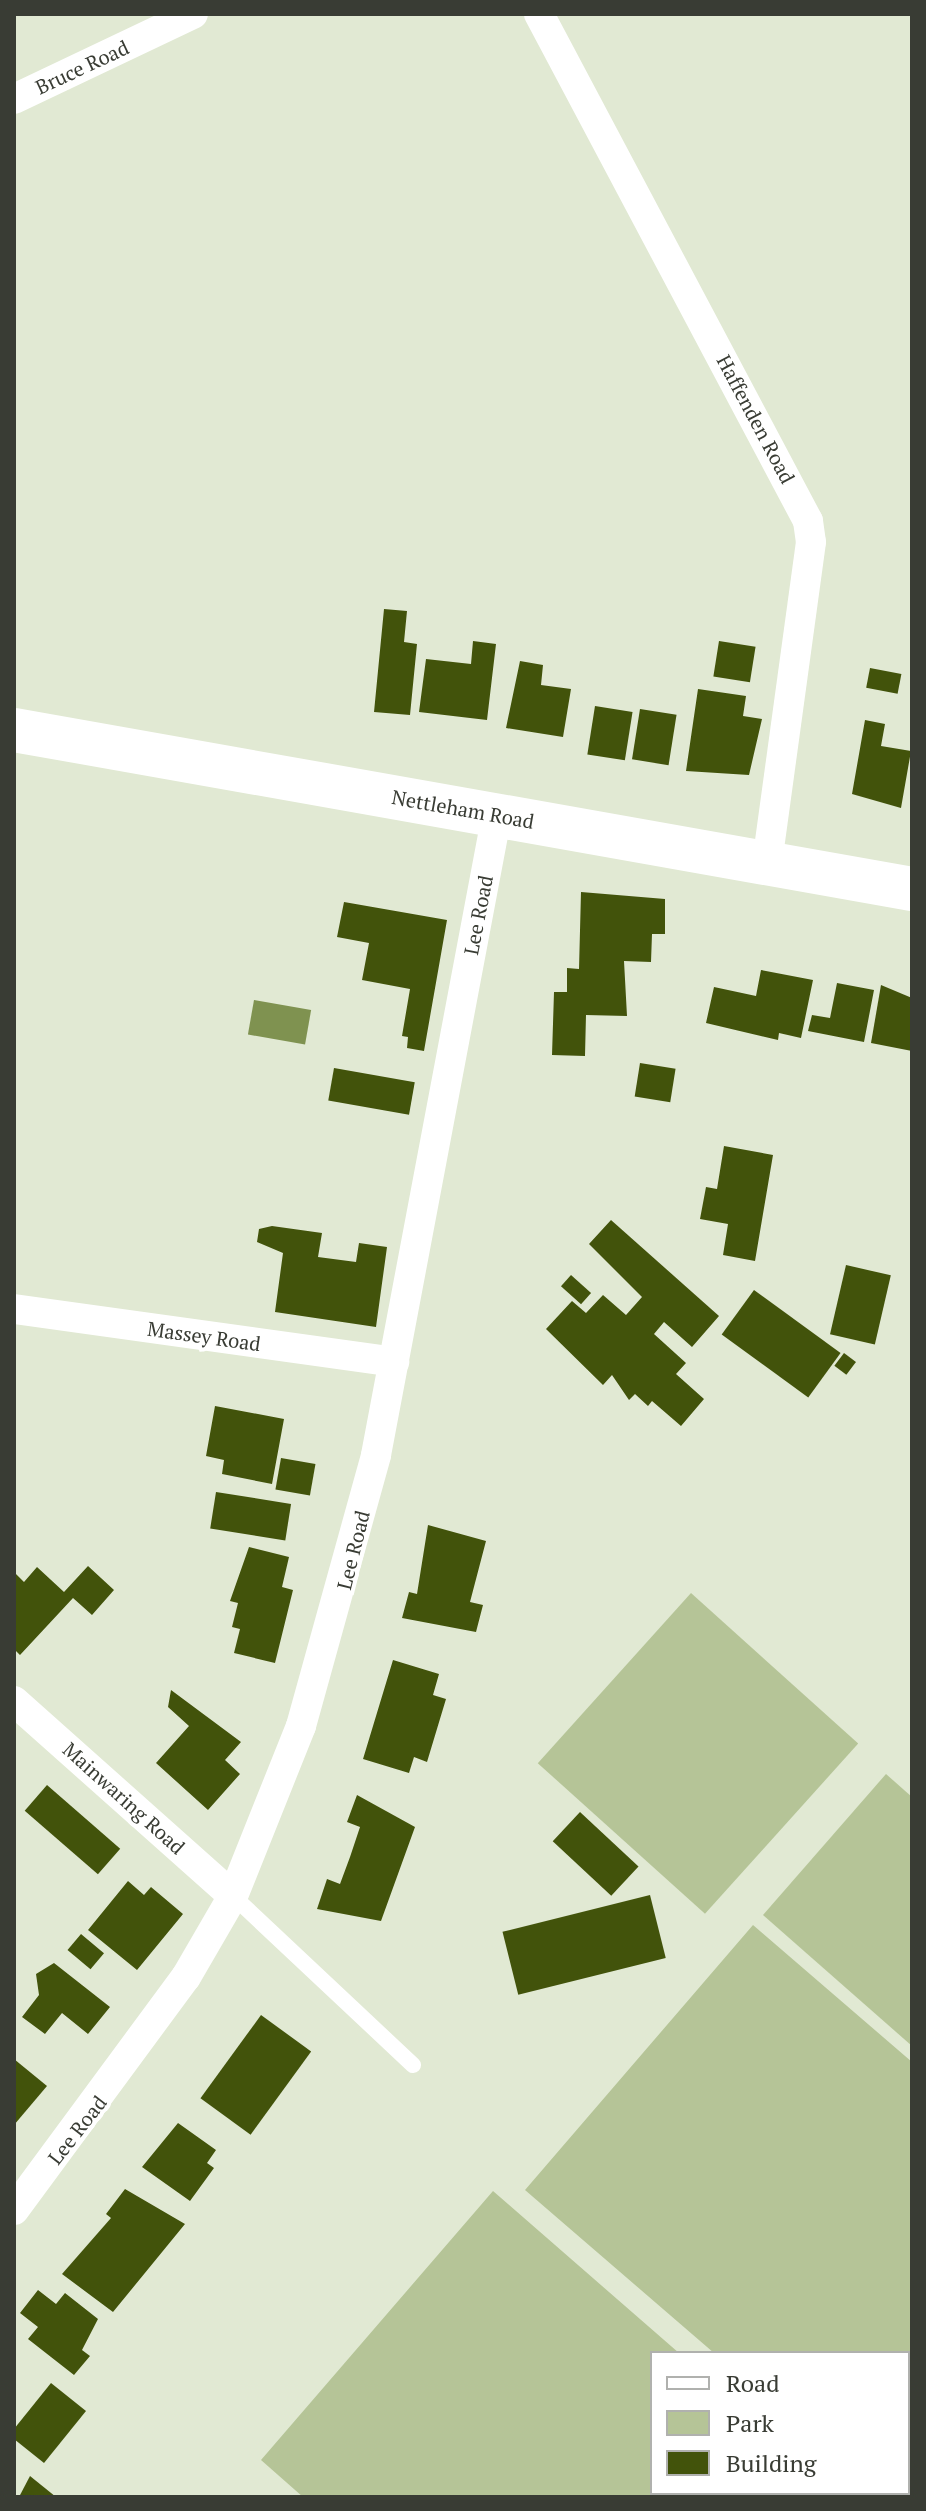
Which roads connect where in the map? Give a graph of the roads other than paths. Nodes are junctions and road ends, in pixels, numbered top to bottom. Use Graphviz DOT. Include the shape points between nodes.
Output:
graph roads {
  1 [pos="193,14"];
  2 [pos="539,14"];
  3 [pos="14,99"];
  4 [pos="14,730"];
  5 [pos="497,814"];
  6 [pos="767,863"];
  7 [pos="912,889"];
  8 [pos="14,1309"];
  9 [pos="394,1362"];
  10 [pos="14,1701"];
  11 [pos="233,1896"];
  12 [pos="413,2065"];
  13 [pos="14,2210"];
  1 -- 3 [label="street, Bruce Road"];
  2 -- 6 [label="street, Haffenden Road" via="808,521"];
  4 -- 5 [label="street, Nettleham Road"];
  5 -- 6 [label="street, Nettleham Road"];
  5 -- 9 [label="street, Lee Road"];
  6 -- 7 [label="street, Nettleham Road"];
  8 -- 9 [label="street, Massey Road"];
  9 -- 11 [label="street, Lee Road" via="330,1639"];
  10 -- 11 [label="street, Mainwaring Road"];
  11 -- 12 [label="lane"];
  11 -- 13 [label="street, Lee Road" via="134,2055"];
}
